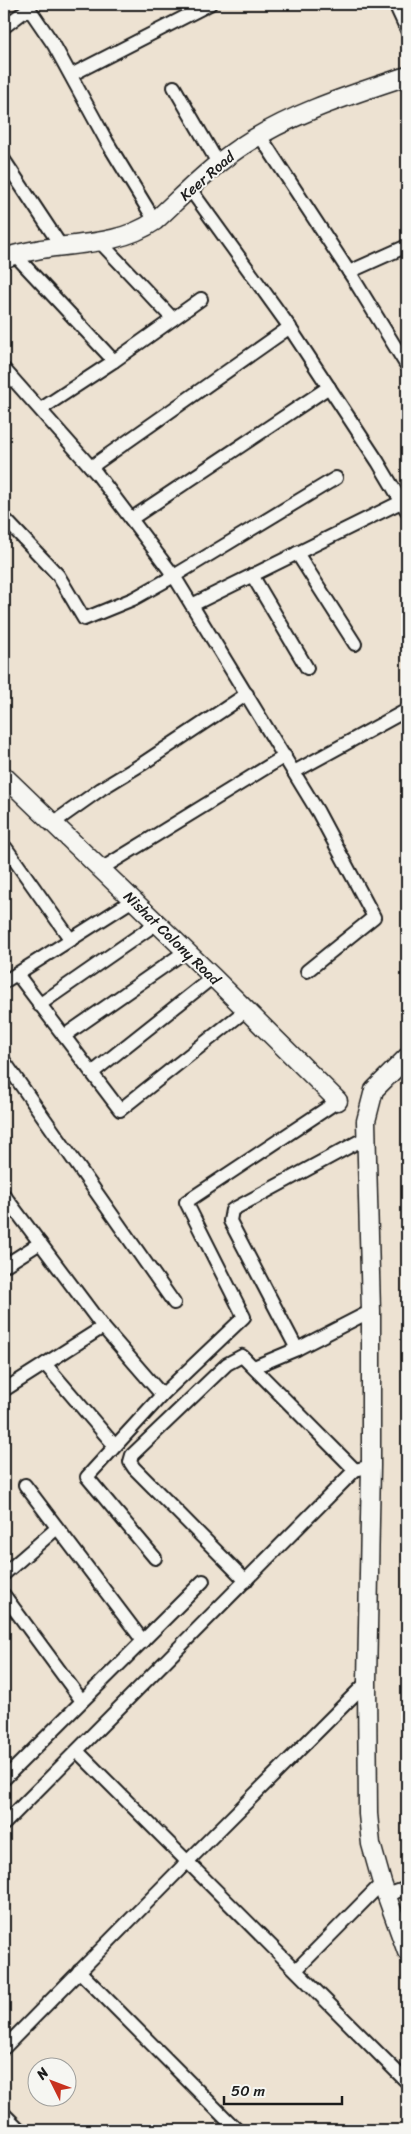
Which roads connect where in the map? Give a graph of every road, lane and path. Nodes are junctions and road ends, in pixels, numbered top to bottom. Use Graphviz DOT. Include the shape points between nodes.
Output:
graph roads {
  1 [pos="210,4"];
  2 [pos="395,4"];
  3 [pos="27,6"];
  4 [pos="4,28"];
  5 [pos="407,30"];
  6 [pos="71,75"];
  7 [pos="407,76"];
  8 [pos="174,87"];
  9 [pos="260,136"];
  10 [pos="4,160"];
  11 [pos="218,163"];
  12 [pos="190,189"];
  13 [pos="155,221"];
  14 [pos="100,242"];
  15 [pos="61,246"];
  16 [pos="407,246"];
  17 [pos="7,256"];
  18 [pos="349,272"];
  19 [pos="201,299"];
  20 [pos="173,319"];
  21 [pos="290,327"];
  22 [pos="405,358"];
  23 [pos="114,361"];
  24 [pos="4,369"];
  25 [pos="329,387"];
  26 [pos="41,409"];
  27 [pos="91,467"];
  28 [pos="336,478"];
  29 [pos="405,503"];
  30 [pos="130,518"];
  31 [pos="4,519"];
  32 [pos="297,553"];
  33 [pos="252,575"];
  34 [pos="174,576"];
  35 [pos="192,605"];
  36 [pos="355,644"];
  37 [pos="307,668"];
  38 [pos="247,694"];
  39 [pos="407,710"];
  40 [pos="285,756"];
  41 [pos="294,772"];
  42 [pos="4,776"];
  43 [pos="53,823"];
  44 [pos="6,848"];
  45 [pos="101,869"];
  46 [pos="133,900"];
  47 [pos="157,924"];
  48 [pos="71,940"];
  49 [pos="186,951"];
  50 [pos="307,971"];
  51 [pos="16,974"];
  52 [pos="213,977"];
  53 [pos="4,982"];
  54 [pos="40,1005"];
  55 [pos="246,1010"];
  56 [pos="64,1036"];
  57 [pos="407,1058"];
  58 [pos="4,1061"];
  59 [pos="92,1073"];
  60 [pos="338,1102"];
  61 [pos="367,1129"];
  62 [pos="6,1204"];
  63 [pos="40,1243"];
  64 [pos="4,1266"];
  65 [pos="174,1303"];
  66 [pos="371,1311"];
  67 [pos="103,1327"];
  68 [pos="297,1349"];
  69 [pos="45,1364"];
  70 [pos="254,1367"];
  71 [pos="4,1390"];
  72 [pos="162,1395"];
  73 [pos="115,1446"];
  74 [pos="363,1468"];
  75 [pos="24,1485"];
  76 [pos="57,1528"];
  77 [pos="155,1558"];
  78 [pos="4,1574"];
  79 [pos="203,1581"];
  80 [pos="246,1581"];
  81 [pos="4,1595"];
  82 [pos="142,1641"];
  83 [pos="367,1682"];
  84 [pos="82,1702"];
  85 [pos="77,1751"];
  86 [pos="4,1779"];
  87 [pos="4,1824"];
  88 [pos="187,1862"];
  89 [pos="407,1888"];
  90 [pos="384,1889"];
  91 [pos="407,1952"];
  92 [pos="296,1970"];
  93 [pos="79,1971"];
  94 [pos="4,2048"];
  95 [pos="407,2082"];
  96 [pos="4,2114"];
  97 [pos="20,2130"];
  98 [pos="237,2130"];
  1 -- 6 [label="street"];
  2 -- 5 [label="street"];
  3 -- 4 [label="street"];
  3 -- 6 [label="street"];
  6 -- 13 [label="street"];
  7 -- 9 [label="street, Keer Road" via="344,97"];
  8 -- 11 [label="street"];
  9 -- 11 [label="street, Keer Road"];
  9 -- 18 [label="street"];
  10 -- 15 [label="street"];
  11 -- 12 [label="street, Keer Road"];
  12 -- 13 [label="street, Keer Road"];
  12 -- 21 [label="street"];
  13 -- 14 [label="street, Keer Road" via="133,234"];
  14 -- 15 [label="street, Keer Road"];
  14 -- 20 [label="street"];
  15 -- 17 [label="street, Keer Road"];
  16 -- 18 [label="street"];
  17 -- 23 [label="street"];
  18 -- 22 [label="street"];
  19 -- 20 [label="street"];
  20 -- 23 [label="street"];
  21 -- 25 [label="street"];
  21 -- 27 [label="street"];
  23 -- 26 [label="street"];
  24 -- 26 [label="street"];
  25 -- 29 [label="street"];
  25 -- 30 [label="street"];
  26 -- 27 [label="street"];
  27 -- 30 [label="street"];
  28 -- 34 [label="street"];
  29 -- 32 [label="street"];
  30 -- 34 [label="street"];
  31 -- 34 [label="street" via="58,575 84,619 133,599"];
  32 -- 33 [label="street"];
  32 -- 36 [label="street"];
  33 -- 35 [label="street"];
  33 -- 37 [label="street"];
  34 -- 35 [label="street"];
  35 -- 38 [label="street"];
  38 -- 40 [label="street"];
  38 -- 43 [label="street"];
  39 -- 41 [label="street"];
  40 -- 41 [label="street"];
  40 -- 45 [label="street"];
  41 -- 50 [label="street" via="374,917"];
  42 -- 43 [label="street, Nishat Colony Road"];
  43 -- 45 [label="street, Nishat Colony Road"];
  44 -- 48 [label="street"];
  45 -- 46 [label="street, Nishat Colony Road"];
  46 -- 47 [label="street, Nishat Colony Road"];
  46 -- 48 [label="street"];
  47 -- 49 [label="street, Nishat Colony Road"];
  47 -- 54 [label="street"];
  48 -- 51 [label="street"];
  49 -- 52 [label="street, Nishat Colony Road"];
  49 -- 56 [label="street"];
  51 -- 53 [label="street"];
  51 -- 54 [label="street"];
  52 -- 55 [label="street, Nishat Colony Road"];
  52 -- 59 [label="street"];
  54 -- 56 [label="street"];
  55 -- 59 [label="street" via="120,1110"];
  55 -- 60 [label="street, Nishat Colony Road"];
  56 -- 59 [label="street"];
  57 -- 61 [label="street" via="374,1090"];
  58 -- 65 [label="street"];
  60 -- 72 [label="street" via="186,1202 244,1318"];
  61 -- 66 [label="street"];
  61 -- 68 [label="street" via="232,1210 230,1221"];
  62 -- 63 [label="street"];
  63 -- 64 [label="street"];
  63 -- 67 [label="street"];
  66 -- 68 [label="street"];
  66 -- 74 [label="street"];
  67 -- 69 [label="street"];
  67 -- 72 [label="street"];
  68 -- 70 [label="street"];
  69 -- 71 [label="street"];
  69 -- 73 [label="street"];
  70 -- 74 [label="street"];
  70 -- 80 [label="street" via="242,1356 227,1364 132,1455 130,1462"];
  72 -- 73 [label="street"];
  73 -- 77 [label="street" via="87,1477"];
  74 -- 80 [label="street"];
  74 -- 83 [label="street"];
  75 -- 76 [label="street"];
  76 -- 78 [label="street"];
  76 -- 82 [label="street"];
  79 -- 82 [label="street"];
  80 -- 85 [label="street"];
  81 -- 84 [label="street"];
  82 -- 84 [label="street"];
  83 -- 88 [label="street"];
  83 -- 90 [label="street" via="370,1844"];
  84 -- 86 [label="street"];
  85 -- 87 [label="street"];
  85 -- 88 [label="street"];
  88 -- 92 [label="street"];
  88 -- 93 [label="street"];
  89 -- 90 [label="street"];
  90 -- 91 [label="street"];
  90 -- 92 [label="street"];
  92 -- 95 [label="street"];
  93 -- 94 [label="street"];
  93 -- 98 [label="street"];
  96 -- 97 [label="street"];
}
